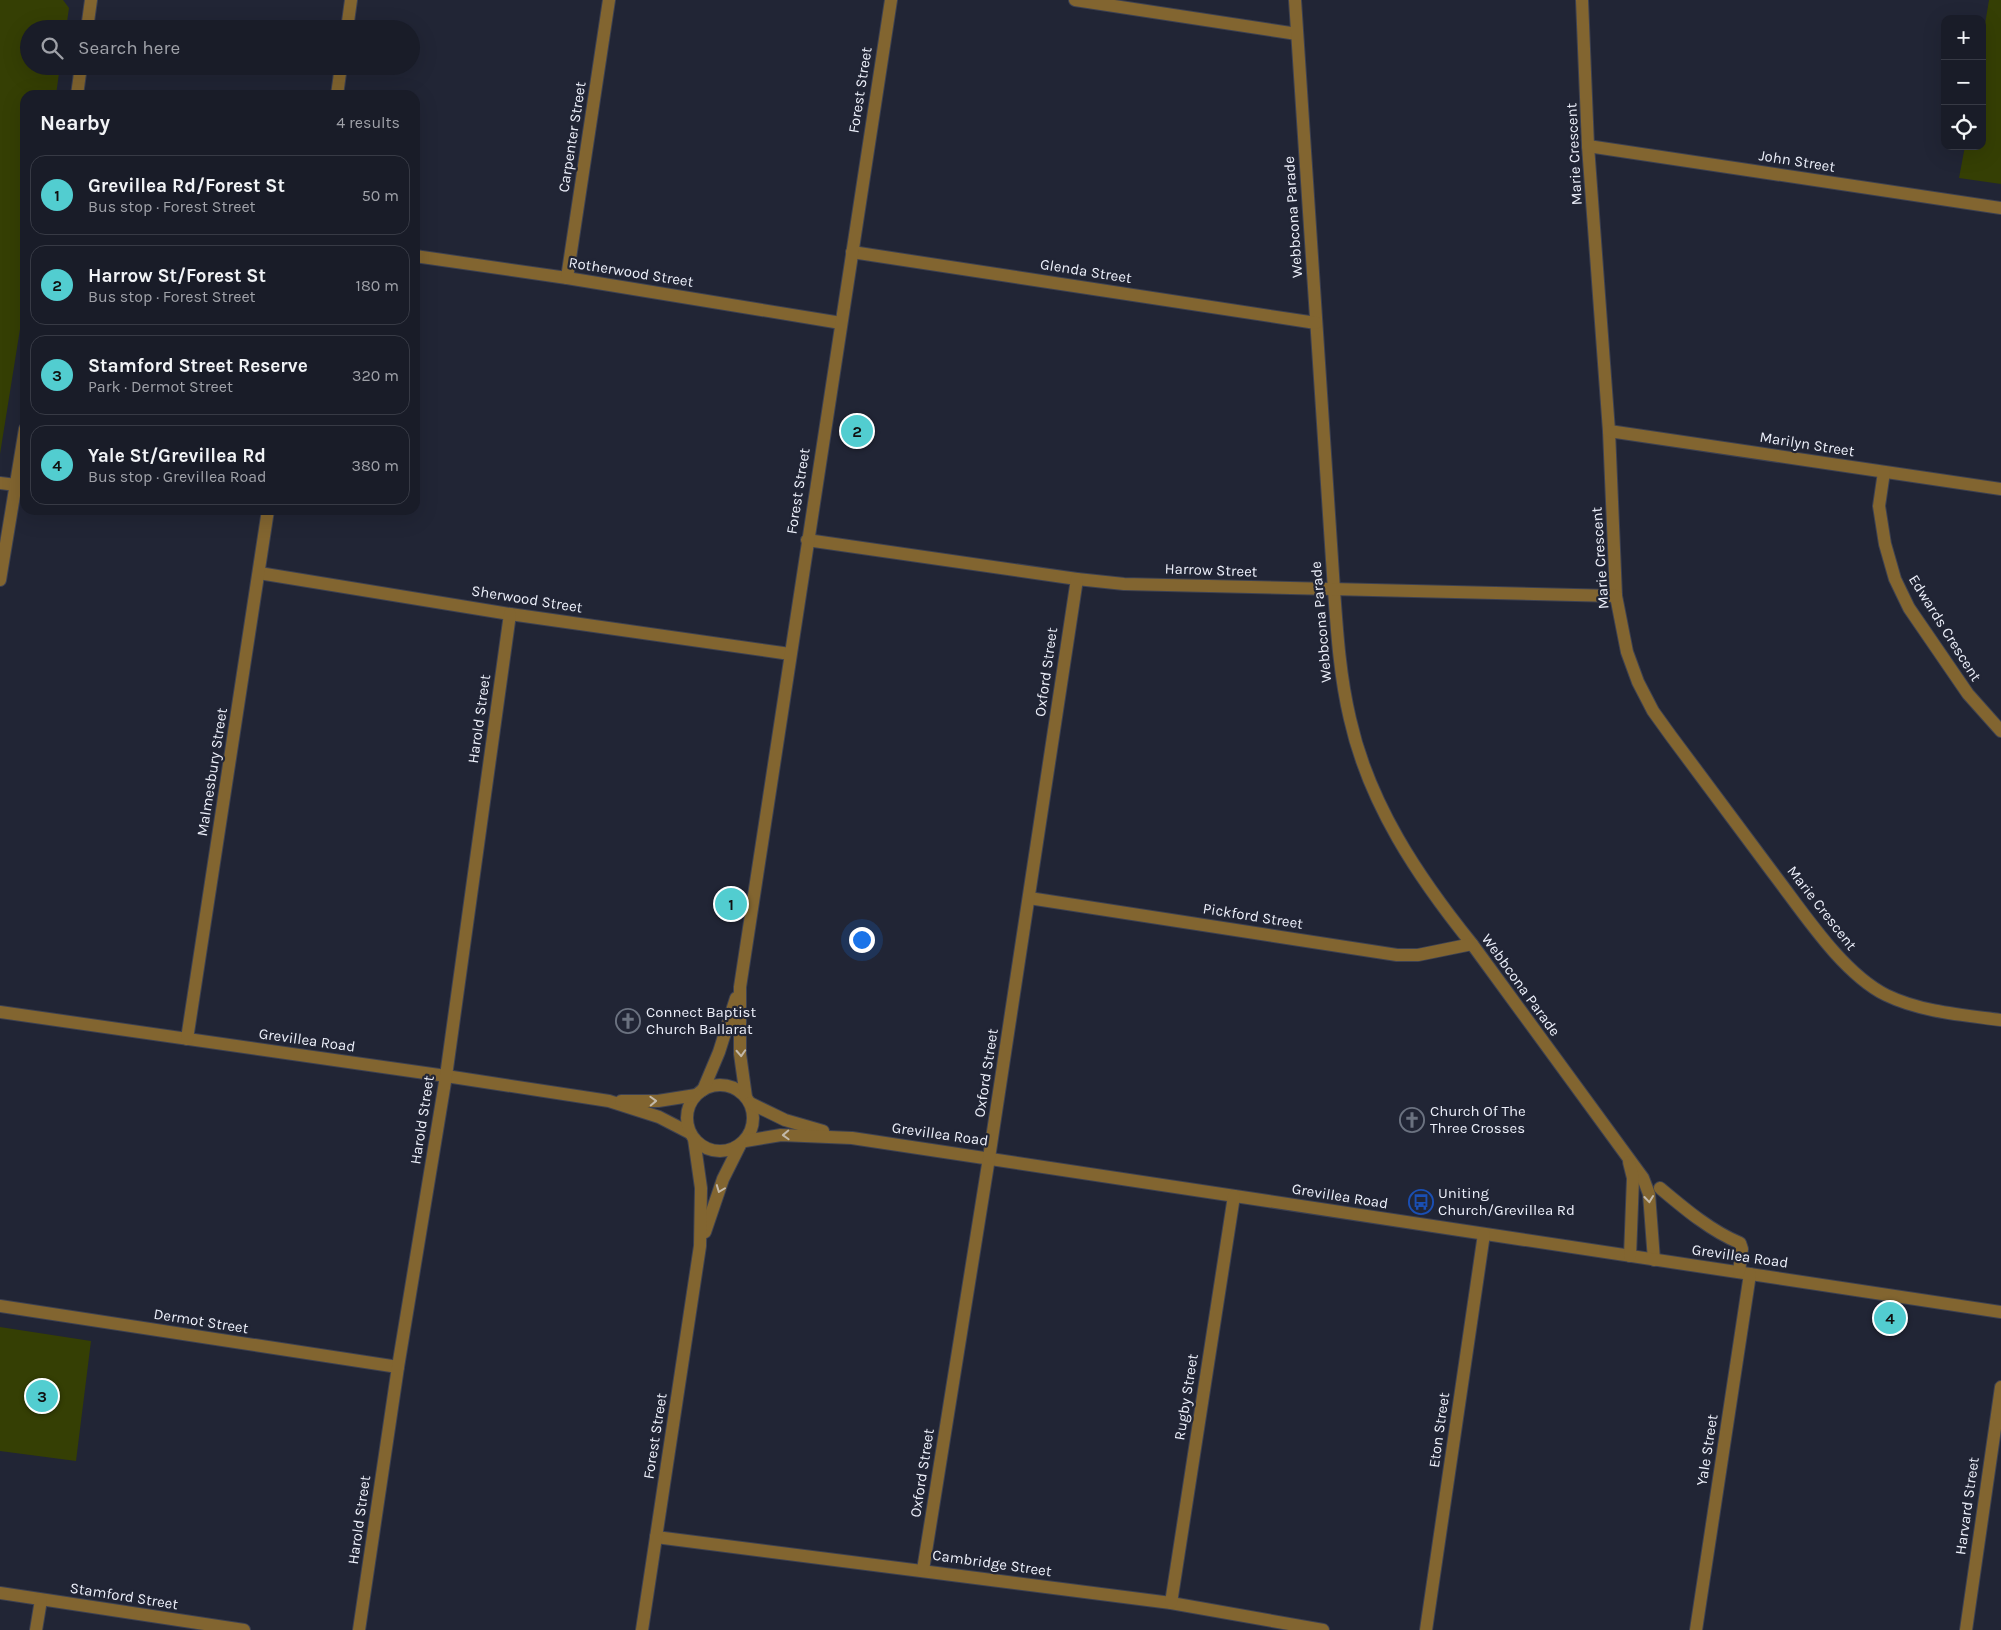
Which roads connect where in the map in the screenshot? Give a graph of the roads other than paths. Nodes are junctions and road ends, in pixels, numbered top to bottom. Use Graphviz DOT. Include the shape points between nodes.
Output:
graph roads {
  1 [pos="91,0"];
  2 [pos="351,0"];
  3 [pos="609,0"];
  4 [pos="891,0"];
  5 [pos="1075,0"];
  6 [pos="1295,0"];
  7 [pos="1582,0"];
  8 [pos="88,20"];
  9 [pos="348,20"];
  10 [pos="1297,34"];
  11 [pos="80,75"];
  12 [pos="340,75"];
  13 [pos="78,90"];
  14 [pos="338,90"];
  15 [pos="1588,146"];
  16 [pos="2001,208"];
  17 [pos="852,252"];
  18 [pos="420,257"];
  19 [pos="567,278"];
  20 [pos="841,323"];
  21 [pos="1316,323"];
  22 [pos="1609,431"];
  23 [pos="20,460"];
  24 [pos="1884,472"];
  25 [pos="0,483"];
  26 [pos="16,485"];
  27 [pos="2001,489"];
  28 [pos="267,515"];
  29 [pos="807,540"];
  30 [pos="259,573"];
  31 [pos="1077,579"];
  32 [pos="0,580"];
  33 [pos="1334,590"];
  34 [pos="1616,596"];
  35 [pos="510,614"];
  36 [pos="790,654"];
  37 [pos="2001,731"];
  38 [pos="1029,898"];
  39 [pos="1472,944"];
  40 [pos="740,987"];
  41 [pos="0,1012"];
  42 [pos="2001,1020"];
  43 [pos="187,1039"];
  44 [pos="446,1076"];
  45 [pos="700,1092"];
  46 [pos="748,1100"];
  47 [pos="609,1101"];
  48 [pos="692,1136"];
  49 [pos="852,1138"];
  50 [pos="742,1143"];
  51 [pos="1627,1157"];
  52 [pos="989,1158"];
  53 [pos="1660,1188"];
  54 [pos="1234,1196"];
  55 [pos="1484,1234"];
  56 [pos="700,1246"];
  57 [pos="1630,1256"];
  58 [pos="1654,1260"];
  59 [pos="1744,1273"];
  60 [pos="0,1306"];
  61 [pos="2001,1312"];
  62 [pos="398,1367"];
  63 [pos="2001,1387"];
  64 [pos="656,1537"];
  65 [pos="923,1570"];
  66 [pos="0,1594"];
  67 [pos="41,1600"];
  68 [pos="1171,1603"];
  69 [pos="36,1630"];
  70 [pos="244,1630"];
  71 [pos="359,1630"];
  72 [pos="642,1630"];
  73 [pos="1323,1630"];
  74 [pos="1426,1630"];
  75 [pos="1696,1630"];
  76 [pos="1966,1630"];
  1 -- 8 [label="street"];
  2 -- 9 [label="street"];
  3 -- 19 [label="street, Carpenter Street"];
  4 -- 17 [label="street, Forest Street"];
  5 -- 10 [label="street"];
  6 -- 10 [label="street, Webbcona Parade"];
  7 -- 15 [label="street, Marie Crescent"];
  10 -- 21 [label="street, Webbcona Parade"];
  11 -- 13 [label="street"];
  12 -- 14 [label="street"];
  15 -- 16 [label="street, John Street"];
  15 -- 22 [label="street, Marie Crescent"];
  17 -- 20 [label="street, Forest Street"];
  17 -- 21 [label="street, Glenda Street"];
  18 -- 19 [label="street, Rotherwood Street"];
  19 -- 20 [label="street, Rotherwood Street"];
  20 -- 29 [label="street, Forest Street"];
  21 -- 33 [label="street, Webbcona Parade"];
  22 -- 24 [label="street, Marilyn Street"];
  22 -- 34 [label="street, Marie Crescent"];
  23 -- 26 [label="street"];
  24 -- 27 [label="street, Marilyn Street"];
  24 -- 37 [label="street, Edwards Crescent" via="1879,506 1895,579 1909,608 1968,694"];
  25 -- 26 [label="street"];
  26 -- 32 [label="street"];
  28 -- 30 [label="street, Malmesbury Street"];
  29 -- 31 [label="street, Harrow Street"];
  29 -- 36 [label="street, Forest Street"];
  30 -- 35 [label="street, Sherwood Street"];
  30 -- 43 [label="street, Malmesbury Street"];
  31 -- 33 [label="street, Harrow Street" via="1124,584"];
  31 -- 38 [label="street, Oxford Street"];
  33 -- 34 [label="street, Harrow Street"];
  33 -- 39 [label="street, Webbcona Parade" via="1345,695 1364,768 1409,858"];
  34 -- 42 [label="street, Marie Crescent" via="1627,652 1653,711 1844,963 1878,990 1902,1002"];
  35 -- 36 [label="street, Sherwood Street"];
  35 -- 44 [label="street, Harold Street"];
  36 -- 40 [label="street, Forest Street"];
  38 -- 39 [label="street, Pickford Street" via="1397,955 1418,955"];
  38 -- 52 [label="street, Oxford Street"];
  39 -- 51 [label="street, Webbcona Parade"];
  40 -- 45 [label="street" via="719,1052"];
  40 -- 46 [label="street, one-way" via="740,1054"];
  41 -- 43 [label="street, Grevillea Road"];
  43 -- 44 [label="street, Grevillea Road"];
  44 -- 47 [label="street, Grevillea Road"];
  44 -- 62 [label="street, Harold Street"];
  45 -- 46 [label="street, Grevillea Road" via="723,1085 733,1088"];
  47 -- 45 [label="street, Grevillea Road, one-way" via="658,1101"];
  45 -- 48 [label="street" via="690,1105 687,1116"];
  46 -- 49 [label="street, Grevillea Road" via="786,1120"];
  46 -- 50 [label="street" via="753,1123"];
  47 -- 48 [label="street, Grevillea Road" via="659,1117"];
  48 -- 50 [label="street, Grevillea Road" via="701,1146 716,1151 731,1150"];
  48 -- 56 [label="street, Forest Street" via="702,1188"];
  49 -- 50 [label="street, Grevillea Road, one-way" via="781,1135"];
  49 -- 52 [label="street, Grevillea Road"];
  50 -- 56 [label="street, Forest Street, one-way" via="721,1186"];
  51 -- 57 [label="street, Webbcona Parade" via="1633,1178"];
  51 -- 58 [label="street, Webbcona Parade, one-way" via="1647,1188"];
  52 -- 54 [label="street, Grevillea Road"];
  52 -- 65 [label="street, Oxford Street"];
  53 -- 59 [label="street, Yale Street" via="1724,1236 1740,1243"];
  54 -- 55 [label="street, Grevillea Road"];
  54 -- 68 [label="street, Rugby Street"];
  55 -- 57 [label="street, Grevillea Road"];
  55 -- 74 [label="street, Eton Street"];
  56 -- 64 [label="street, Forest Street"];
  57 -- 58 [label="street, Grevillea Road"];
  58 -- 59 [label="street, Grevillea Road"];
  59 -- 61 [label="street, Grevillea Road"];
  59 -- 75 [label="street, Yale Street"];
  60 -- 62 [label="street, Dermot Street"];
  62 -- 71 [label="street, Harold Street"];
  63 -- 76 [label="street, Harvard Street"];
  64 -- 65 [label="street, Cambridge Street"];
  64 -- 72 [label="street, Forest Street"];
  65 -- 68 [label="street, Cambridge Street"];
  66 -- 67 [label="street, Stamford Street"];
  67 -- 69 [label="street"];
  67 -- 70 [label="street, Stamford Street"];
  68 -- 73 [label="street, Cambridge Street"];
}
